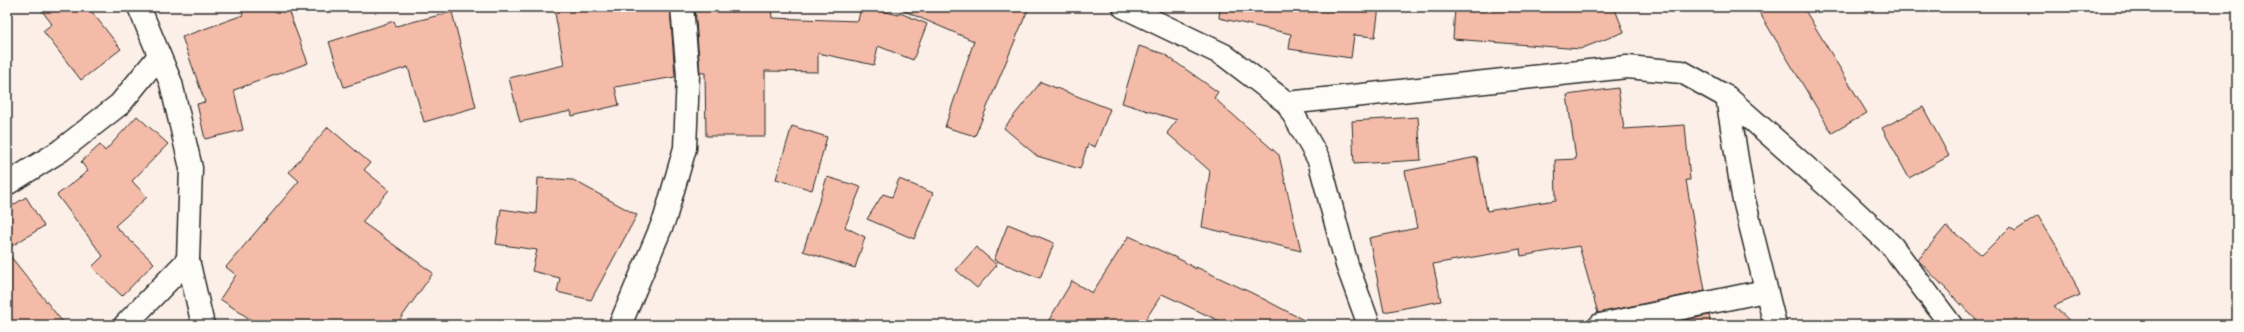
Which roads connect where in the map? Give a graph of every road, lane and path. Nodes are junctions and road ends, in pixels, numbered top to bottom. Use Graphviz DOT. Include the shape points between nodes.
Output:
graph roads {
  1 [pos="139,7"];
  2 [pos="682,7"];
  3 [pos="1124,7"];
  4 [pos="159,56"];
  5 [pos="1727,97"];
  6 [pos="1287,103"];
  7 [pos="7,184"];
  8 [pos="188,260"];
  9 [pos="1765,291"];
  10 [pos="125,325"];
  11 [pos="203,325"];
  12 [pos="620,325"];
  13 [pos="1369,325"];
  14 [pos="1600,325"];
  15 [pos="1775,325"];
  16 [pos="1951,325"];
  1 -- 4 [label="street"];
  2 -- 12 [label="street" via="688,74 685,148 666,218"];
  3 -- 6 [label="street" via="1224,55"];
  4 -- 7 [label="street" via="120,104 60,151"];
  4 -- 8 [label="street" via="171,83 191,168"];
  5 -- 6 [label="street" via="1682,72 1627,67"];
  5 -- 9 [label="street" via="1743,196"];
  5 -- 16 [label="street" via="1892,246"];
  6 -- 13 [label="street" via="1319,160 1346,265"];
  8 -- 10 [label="street"];
  8 -- 11 [label="street"];
  9 -- 14 [label="street"];
  9 -- 15 [label="street"];
}
